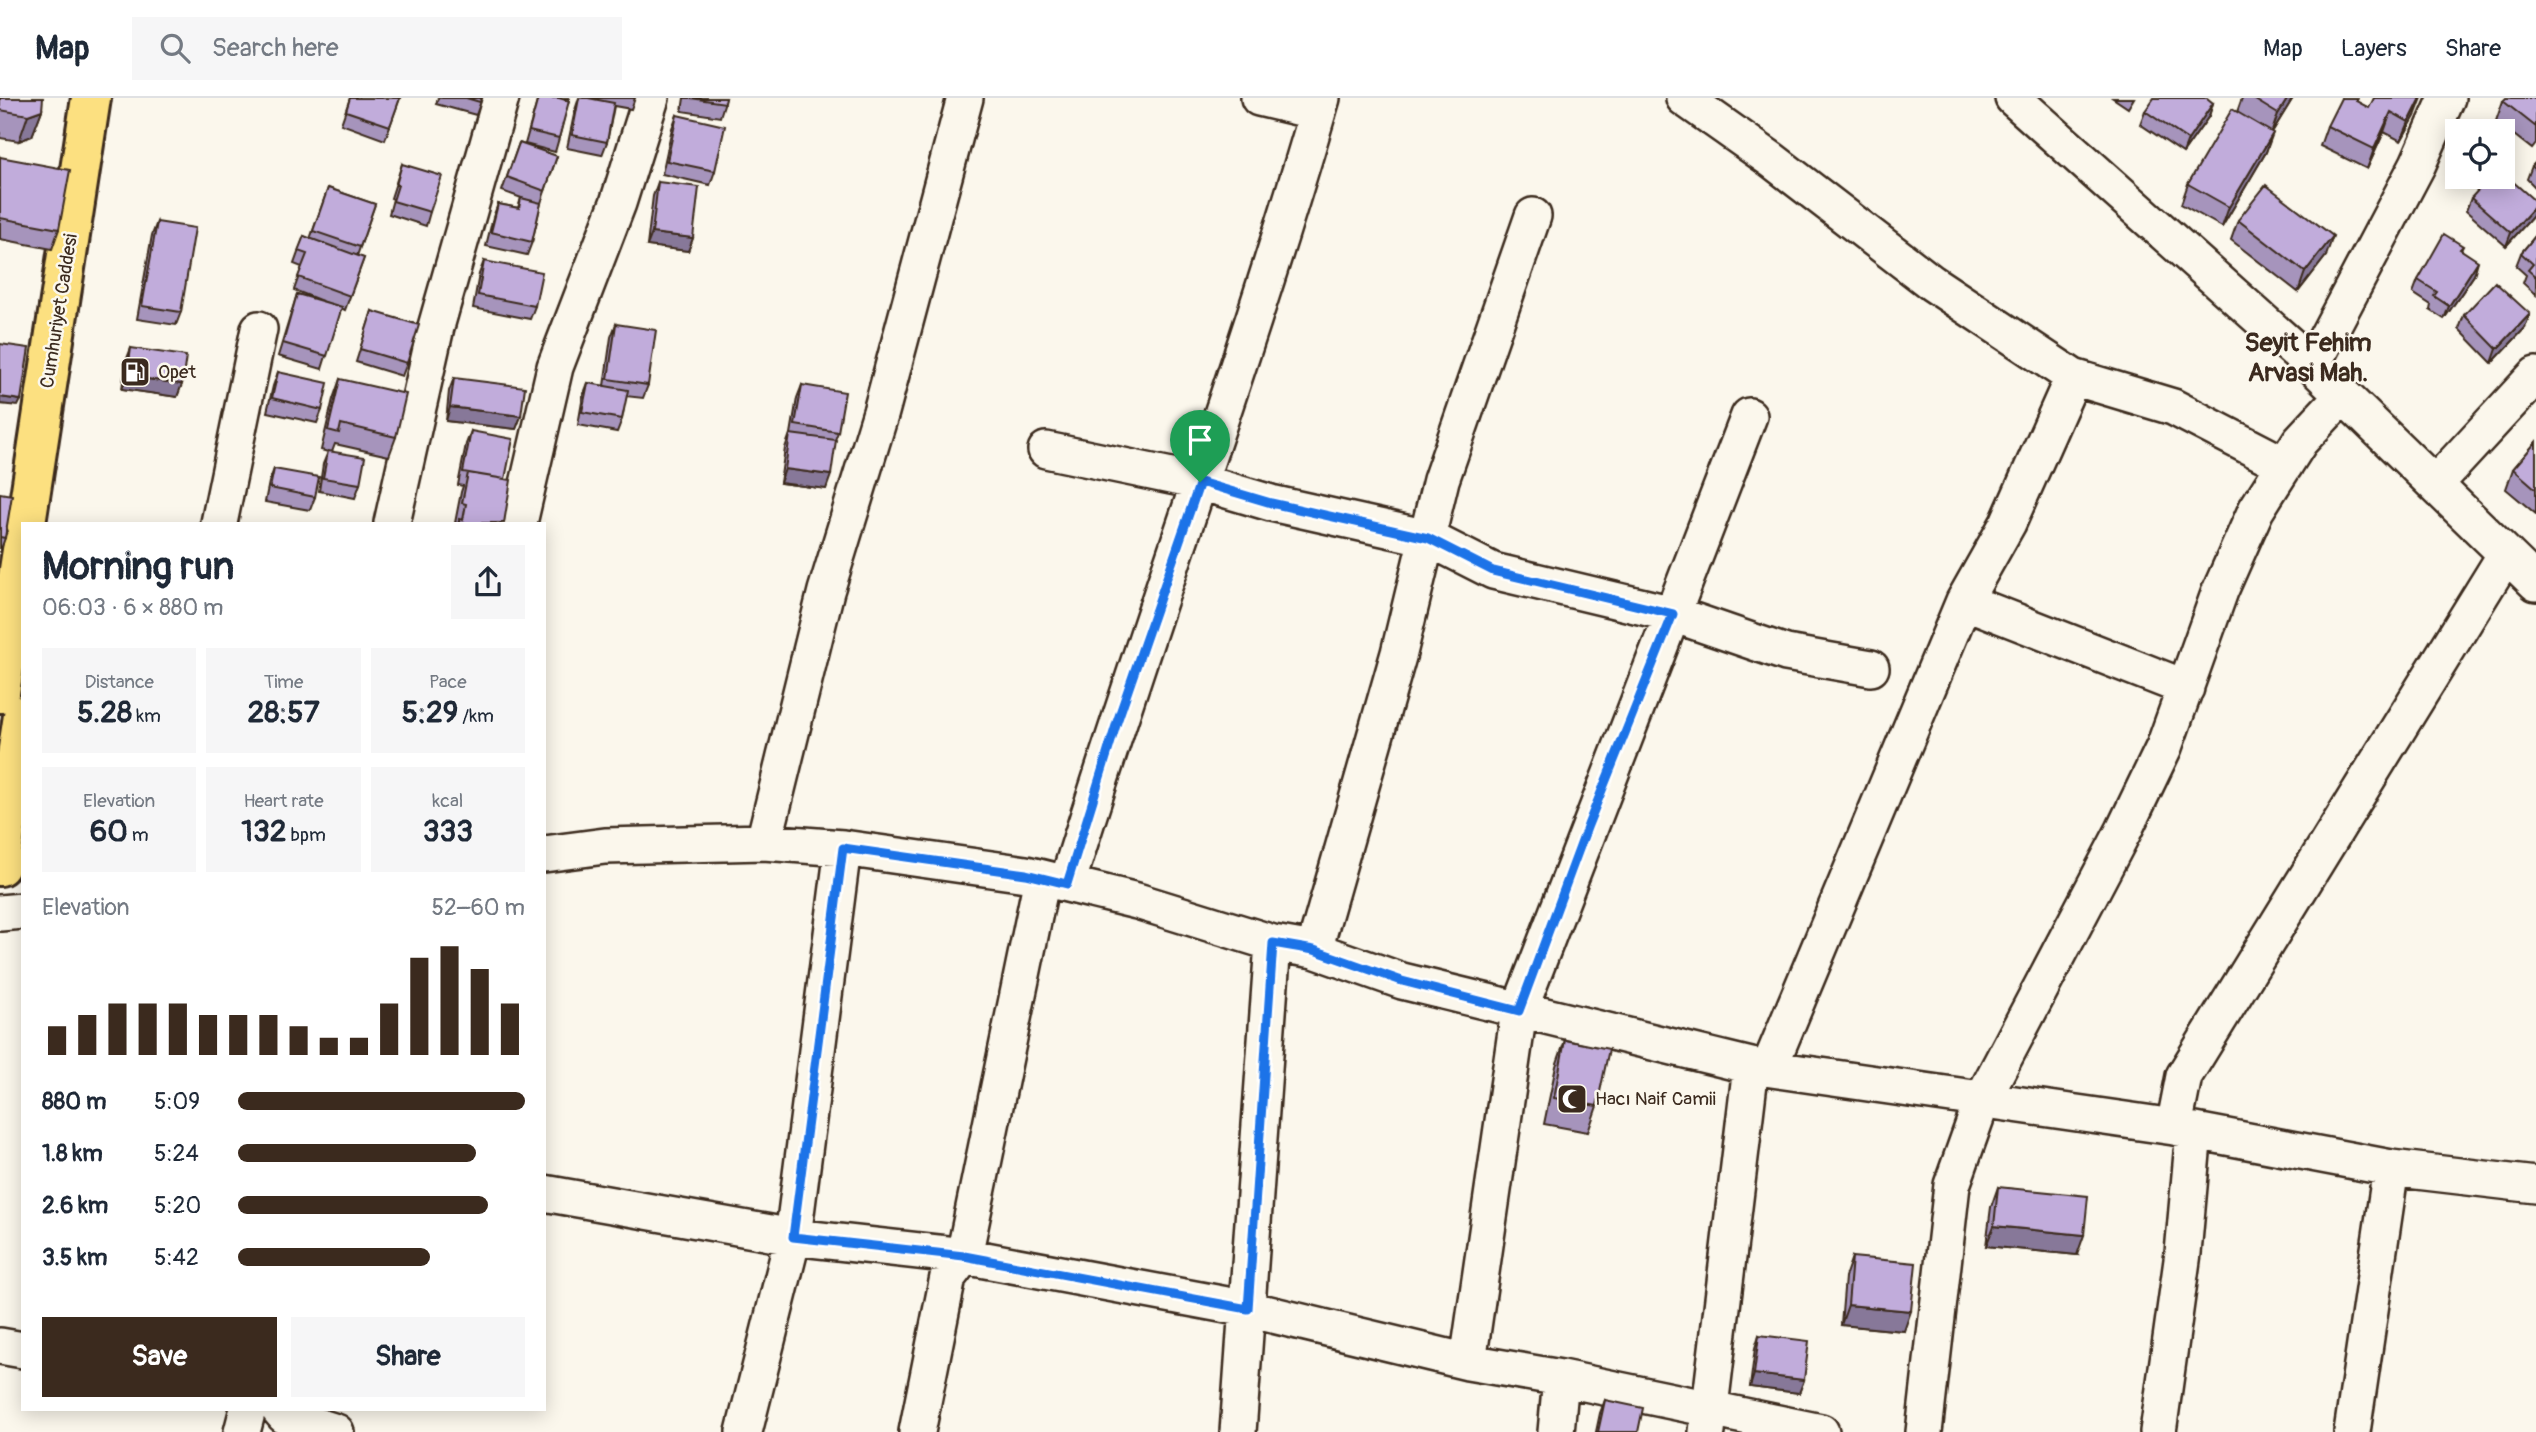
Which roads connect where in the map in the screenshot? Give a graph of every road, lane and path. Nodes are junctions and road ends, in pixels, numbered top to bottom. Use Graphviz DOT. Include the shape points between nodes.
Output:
graph roads {
  1 [pos="91,98"];
  2 [pos="117,98"];
  3 [pos="501,98"];
  4 [pos="650,98"];
  5 [pos="965,98"];
  6 [pos="1259,98"];
  7 [pos="1684,98"];
  8 [pos="2027,103"];
  9 [pos="2433,104"];
  10 [pos="1320,105"];
  11 [pos="1533,216"];
  12 [pos="259,329"];
  13 [pos="2312,365"];
  14 [pos="2536,375"];
  15 [pos="2073,377"];
  16 [pos="2343,395"];
  17 [pos="1749,416"];
  18 [pos="1046,450"];
  19 [pos="2285,464"];
  20 [pos="1200,482"];
  21 [pos="2436,483"];
  22 [pos="26,522"];
  23 [pos="52,522"];
  24 [pos="219,522"];
  25 [pos="392,522"];
  26 [pos="519,522"];
  27 [pos="1428,538"];
  28 [pos="21,550"];
  29 [pos="2506,554"];
  30 [pos="2536,583"];
  31 [pos="8,591"];
  32 [pos="1964,601"];
  33 [pos="1673,614"];
  34 [pos="1871,668"];
  35 [pos="2186,688"];
  36 [pos="0,693"];
  37 [pos="21,729"];
  38 [pos="764,842"];
  39 [pos="843,848"];
  40 [pos="546,854"];
  41 [pos="0,866"];
  42 [pos="1055,881"];
  43 [pos="21,911"];
  44 [pos="0,913"];
  45 [pos="1273,943"];
  46 [pos="1314,950"];
  47 [pos="1519,1011"];
  48 [pos="1760,1067"];
  49 [pos="1983,1098"];
  50 [pos="2184,1129"];
  51 [pos="2391,1168"];
  52 [pos="2536,1185"];
  53 [pos="546,1193"];
  54 [pos="793,1237"];
  55 [pos="964,1256"];
  56 [pos="1248,1309"];
  57 [pos="0,1346"];
  58 [pos="21,1349"];
  59 [pos="1468,1362"];
  60 [pos="1562,1378"];
  61 [pos="247,1411"];
  62 [pos="281,1411"];
  63 [pos="1709,1420"];
  64 [pos="242,1432"];
  65 [pos="337,1432"];
  66 [pos="744,1432"];
  67 [pos="917,1432"];
  68 [pos="1238,1432"];
  69 [pos="1556,1432"];
  70 [pos="1821,1432"];
  71 [pos="1924,1432"];
  72 [pos="2158,1432"];
  73 [pos="2352,1432"];
  1 -- 22 [label="main road, Cumhuriyet Caddesi" via="66,171"];
  2 -- 23 [label="main road, Cumhuriyet Caddesi"];
  3 -- 25 [label="street" via="436,327"];
  4 -- 26 [label="street" via="618,202 555,367"];
  5 -- 38 [label="street" via="881,412 826,591"];
  6 -- 10 [label="street"];
  7 -- 15 [label="street" via="1932,283"];
  8 -- 13 [label="street"];
  9 -- 13 [label="street" via="2418,164"];
  10 -- 20 [label="street"];
  11 -- 27 [label="street" via="1441,480"];
  12 -- 24 [label="street"];
  13 -- 16 [label="street"];
  14 -- 21 [label="street"];
  15 -- 19 [label="street" via="2173,408"];
  15 -- 32 [label="street" via="2008,523"];
  16 -- 19 [label="street"];
  16 -- 21 [label="street"];
  17 -- 33 [label="street"];
  18 -- 20 [label="street"];
  19 -- 35 [label="street" via="2256,510 2220,591"];
  20 -- 27 [label="street"];
  20 -- 42 [label="street" via="1117,722"];
  21 -- 29 [label="street"];
  27 -- 33 [label="street" via="1493,571"];
  27 -- 46 [label="street"];
  28 -- 31 [label="main road"];
  29 -- 30 [label="street"];
  29 -- 50 [label="street" via="2184,1076"];
  31 -- 36 [label="main road"];
  32 -- 35 [label="street"];
  32 -- 48 [label="street" via="1798,992"];
  33 -- 34 [label="street" via="1786,653"];
  33 -- 47 [label="street"];
  35 -- 49 [label="street" via="2124,830"];
  37 -- 41 [label="main road"];
  38 -- 39 [label="street"];
  38 -- 40 [label="street" via="604,846"];
  39 -- 42 [label="street"];
  39 -- 54 [label="street"];
  42 -- 45 [label="street"];
  42 -- 55 [label="street"];
  43 -- 44 [label="street"];
  45 -- 46 [label="street"];
  45 -- 56 [label="street"];
  46 -- 47 [label="street" via="1402,981"];
  47 -- 48 [label="street"];
  47 -- 59 [label="street"];
  48 -- 49 [label="street"];
  48 -- 63 [label="street"];
  49 -- 50 [label="street"];
  49 -- 71 [label="street" via="1952,1185"];
  50 -- 51 [label="street"];
  50 -- 72 [label="street" via="2183,1253"];
  51 -- 52 [label="street"];
  51 -- 73 [label="street"];
  53 -- 54 [label="street"];
  54 -- 55 [label="street"];
  54 -- 66 [label="street"];
  55 -- 56 [label="street"];
  55 -- 67 [label="street" via="948,1278"];
  56 -- 59 [label="street"];
  56 -- 68 [label="street"];
  57 -- 58 [label="street"];
  59 -- 60 [label="street"];
  60 -- 63 [label="street"];
  60 -- 69 [label="street"];
  61 -- 64 [label="street"];
  62 -- 65 [label="street"];
  63 -- 70 [label="street"];
}
